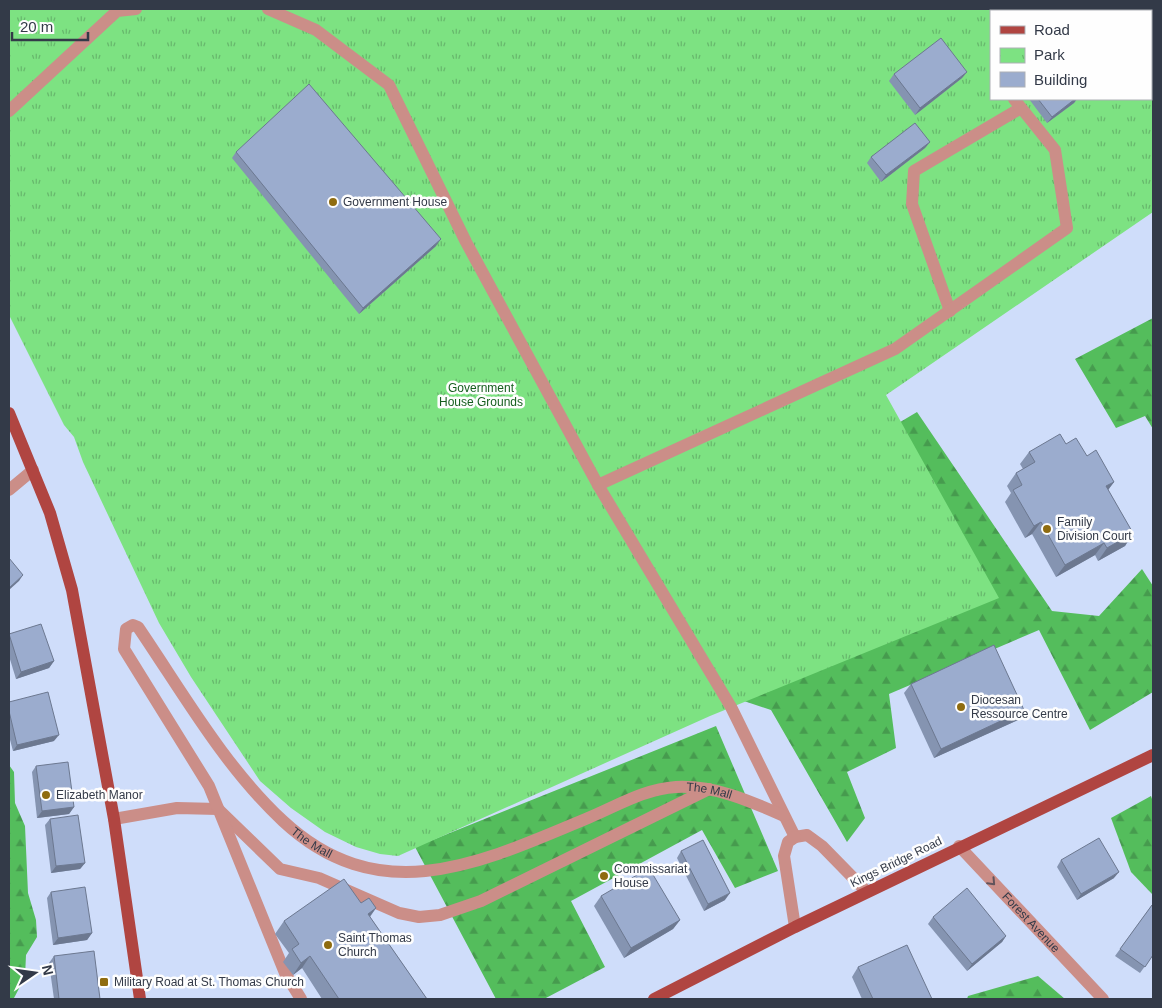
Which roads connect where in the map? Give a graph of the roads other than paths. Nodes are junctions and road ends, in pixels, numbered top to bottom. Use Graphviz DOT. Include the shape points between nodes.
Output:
graph roads {
  1 [pos="136,9"];
  2 [pos="268,9"];
  3 [pos="1018,103"];
  4 [pos="9,111"];
  5 [pos="950,310"];
  6 [pos="9,413"];
  7 [pos="34,470"];
  8 [pos="598,485"];
  9 [pos="9,490"];
  10 [pos="1153,754"];
  11 [pos="711,788"];
  12 [pos="218,809"];
  13 [pos="784,816"];
  14 [pos="114,819"];
  15 [pos="795,837"];
  16 [pos="959,846"];
  17 [pos="867,892"];
  18 [pos="795,927"];
  19 [pos="140,999"];
  20 [pos="301,999"];
  21 [pos="654,999"];
  22 [pos="1103,999"];
  1 -- 4 [label="street" via="117,11"];
  2 -- 8 [label="street" via="316,30 389,85 466,242"];
  3 -- 5 [label="street" via="914,171 912,204"];
  3 -- 5 [label="street" via="1055,150 1067,228"];
  5 -- 8 [label="street" via="895,349"];
  6 -- 7 [label="main road"];
  7 -- 9 [label="street"];
  7 -- 14 [label="main road" via="62,548 72,590"];
  8 -- 13 [label="street" via="731,707"];
  10 -- 16 [label="main road, Kings Bridge Road"];
  11 -- 12 [label="street" via="481,901 440,915 420,917 399,913 319,878 280,869"];
  11 -- 12 [label="street, The Mall" via="675,787 643,793 590,818 468,864 416,873 368,868 315,846 254,793 133,624 126,628 124,649 210,786"];
  11 -- 13 [label="street, The Mall"];
  12 -- 14 [label="street" via="177,808"];
  12 -- 20 [label="street" via="285,973"];
  13 -- 15 [label="street"];
  14 -- 19 [label="main road"];
  15 -- 17 [label="street" via="807,835 822,846"];
  15 -- 18 [label="street" via="788,842 784,856"];
  16 -- 17 [label="main road, Kings Bridge Road"];
  16 -- 22 [label="street, Forest Avenue, one-way"];
  17 -- 18 [label="main road, Kings Bridge Road"];
  18 -- 21 [label="main road, Kings Bridge Road"];
}
